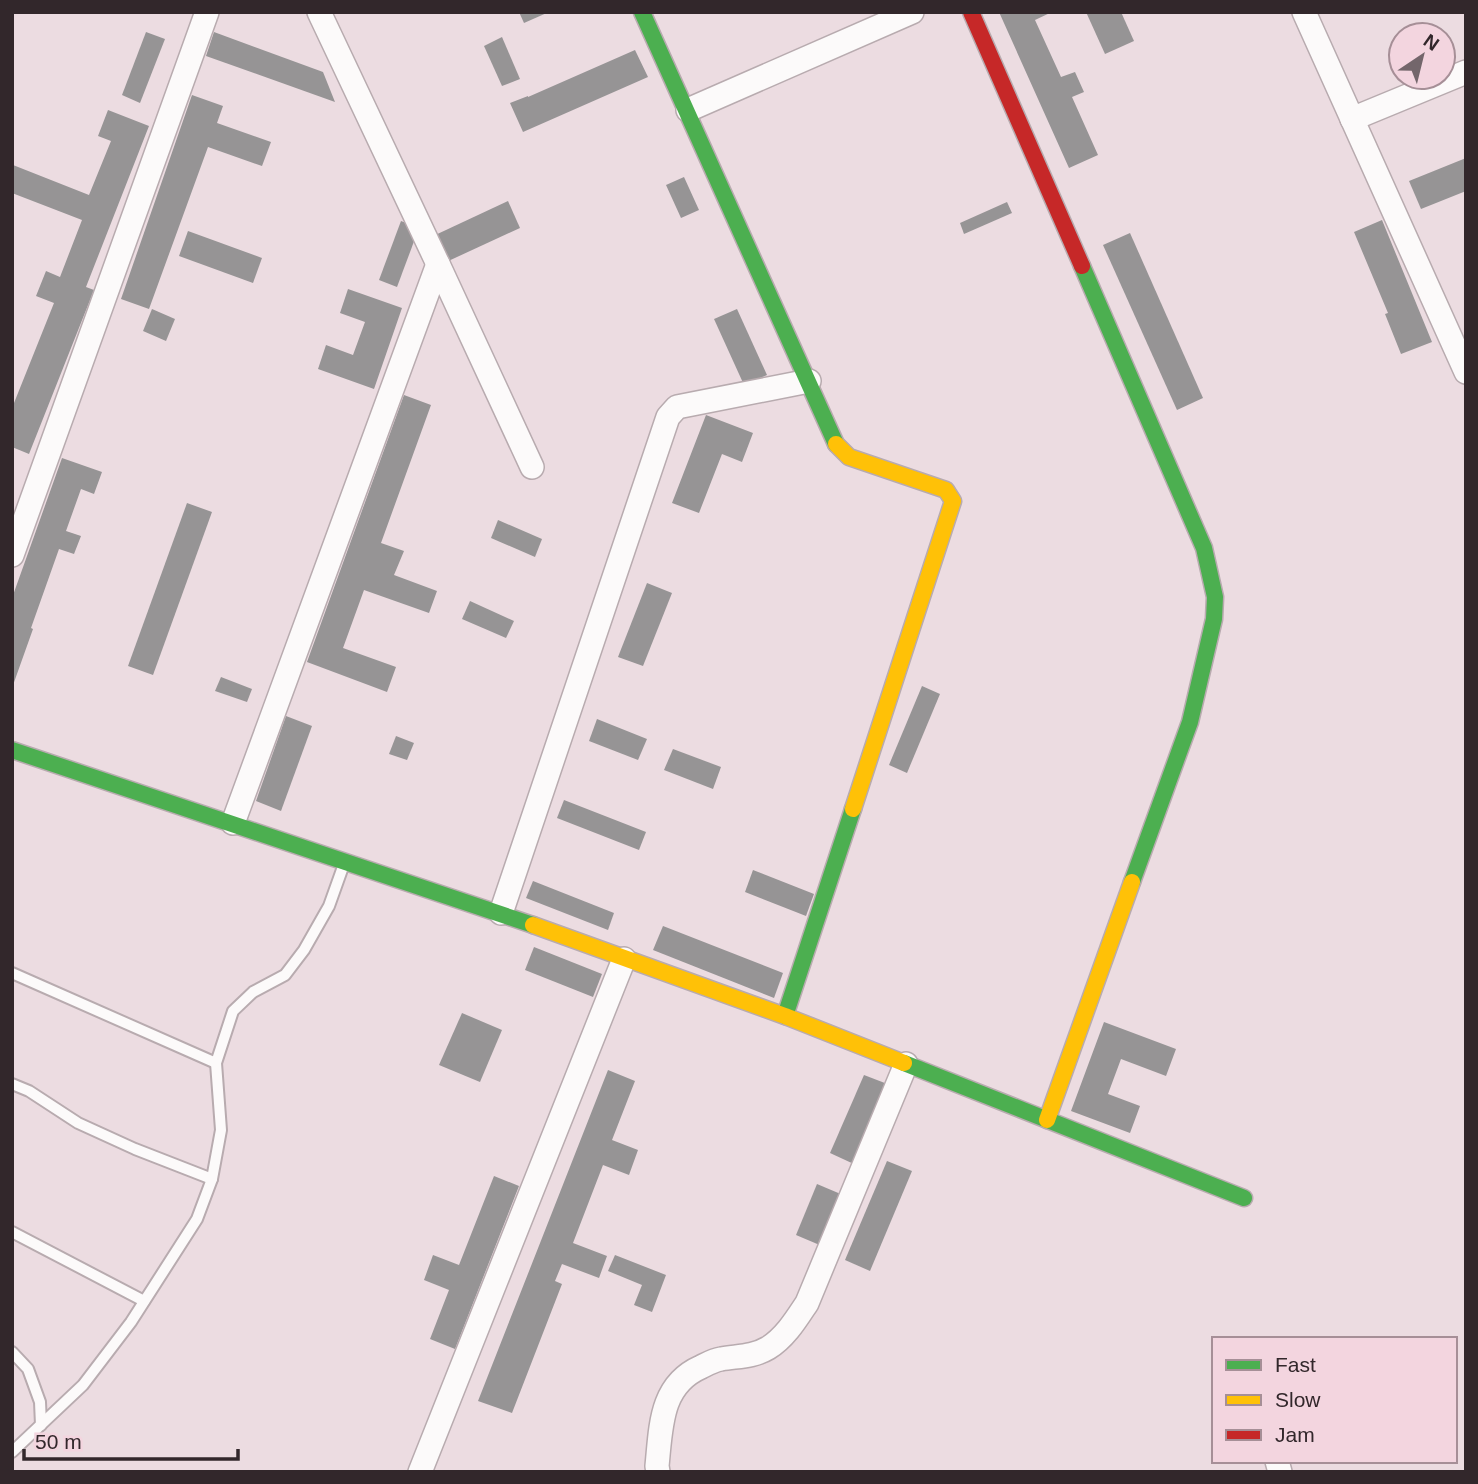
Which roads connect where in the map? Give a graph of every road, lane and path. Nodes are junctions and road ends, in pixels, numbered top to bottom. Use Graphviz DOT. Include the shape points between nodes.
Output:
graph roads {
  1 [pos="207,12"];
  2 [pos="319,12"];
  3 [pos="642,12"];
  4 [pos="912,12"];
  5 [pos="971,12"];
  6 [pos="1304,12"];
  7 [pos="1466,72"];
  8 [pos="688,110"];
  9 [pos="1352,119"];
  10 [pos="438,264"];
  11 [pos="1466,372"];
  12 [pos="809,381"];
  13 [pos="532,467"];
  14 [pos="12,555"];
  15 [pos="12,750"];
  16 [pos="233,823"];
  17 [pos="345,860"];
  18 [pos="500,913"];
  19 [pos="624,959"];
  20 [pos="12,973"];
  21 [pos="785,1016"];
  22 [pos="216,1063"];
  23 [pos="906,1063"];
  24 [pos="12,1084"];
  25 [pos="1047,1120"];
  26 [pos="212,1179"];
  27 [pos="1244,1198"];
  28 [pos="12,1232"];
  29 [pos="144,1301"];
  30 [pos="12,1352"];
  31 [pos="41,1425"];
  32 [pos="12,1452"];
  33 [pos="420,1472"];
  34 [pos="658,1472"];
  1 -- 14 [label="street"];
  2 -- 10 [label="street"];
  3 -- 8 [label="street"];
  4 -- 8 [label="street"];
  5 -- 25 [label="street" via="1203,548 1215,597 1190,722"];
  6 -- 9 [label="street"];
  7 -- 9 [label="street"];
  8 -- 12 [label="street"];
  9 -- 11 [label="street"];
  10 -- 13 [label="street"];
  10 -- 16 [label="street"];
  12 -- 18 [label="street" via="677,407 668,417"];
  12 -- 21 [label="street" via="837,446 849,457 946,490 953,501"];
  15 -- 16 [label="street"];
  16 -- 17 [label="street"];
  17 -- 18 [label="street"];
  17 -- 22 [label="lane" via="329,906 304,950 285,975 253,992 233,1011"];
  18 -- 19 [label="street"];
  19 -- 21 [label="street"];
  19 -- 33 [label="street"];
  20 -- 22 [label="lane"];
  21 -- 23 [label="street"];
  22 -- 26 [label="lane" via="220,1130"];
  23 -- 25 [label="street"];
  23 -- 34 [label="street" via="807,1303 770,1347 752,1356 718,1359 698,1368 671,1392 662,1420"];
  24 -- 26 [label="lane" via="78,1123"];
  25 -- 27 [label="street"];
  26 -- 29 [label="lane" via="197,1219"];
  28 -- 29 [label="lane"];
  29 -- 31 [label="lane" via="83,1385"];
  30 -- 31 [label="lane" via="28,1369 40,1402"];
  31 -- 32 [label="lane"];
}
